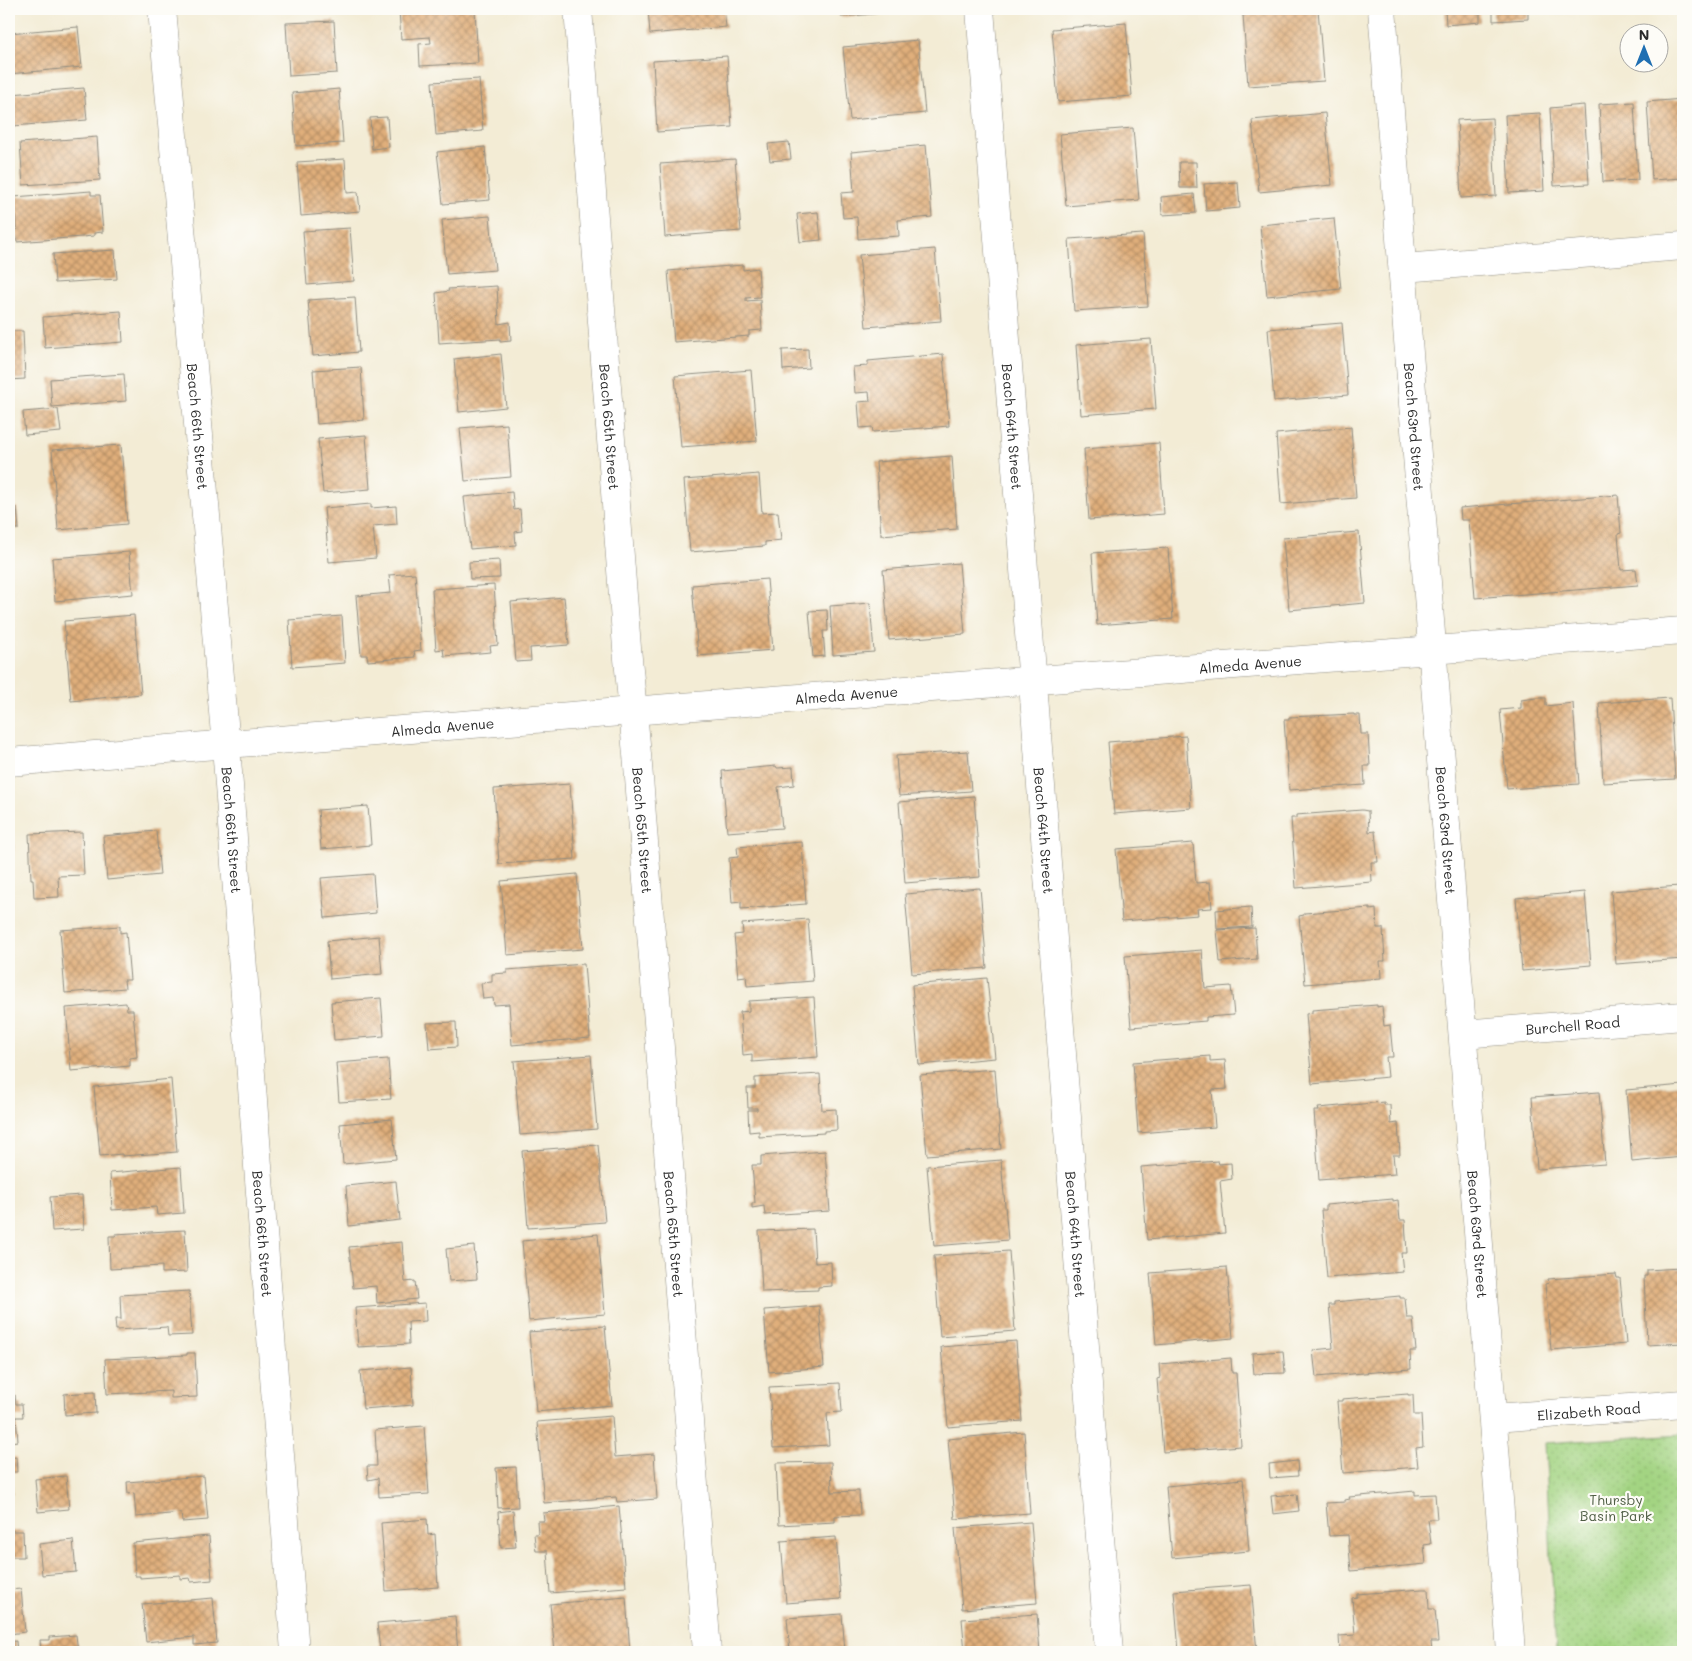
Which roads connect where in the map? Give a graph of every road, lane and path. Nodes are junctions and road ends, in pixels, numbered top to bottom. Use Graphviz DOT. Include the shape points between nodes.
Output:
graph roads {
  1 [pos="162,9"];
  2 [pos="578,9"];
  3 [pos="980,9"];
  4 [pos="1382,9"];
  5 [pos="1683,246"];
  6 [pos="1403,268"];
  7 [pos="1683,631"];
  8 [pos="1432,650"];
  9 [pos="1032,681"];
  10 [pos="633,711"];
  11 [pos="226,746"];
  12 [pos="9,762"];
  13 [pos="1683,1016"];
  14 [pos="1463,1034"];
  15 [pos="1683,1404"];
  16 [pos="1494,1418"];
  17 [pos="295,1652"];
  18 [pos="706,1652"];
  19 [pos="1109,1652"];
  20 [pos="1511,1652"];
  1 -- 11 [label="street, Beach 66th Street"];
  2 -- 10 [label="street, Beach 65th Street"];
  3 -- 9 [label="street, Beach 64th Street"];
  4 -- 6 [label="street, Beach 63rd Street"];
  5 -- 6 [label="street"];
  6 -- 8 [label="street, Beach 63rd Street"];
  7 -- 8 [label="street, Almeda Avenue"];
  8 -- 9 [label="street, Almeda Avenue"];
  8 -- 14 [label="street, Beach 63rd Street"];
  9 -- 10 [label="street, Almeda Avenue"];
  9 -- 19 [label="street, Beach 64th Street"];
  10 -- 11 [label="street, Almeda Avenue"];
  10 -- 18 [label="street, Beach 65th Street"];
  11 -- 12 [label="street, Almeda Avenue"];
  11 -- 17 [label="street, Beach 66th Street"];
  13 -- 14 [label="street, Burchell Road"];
  14 -- 16 [label="street, Beach 63rd Street"];
  15 -- 16 [label="street, Elizabeth Road"];
  16 -- 20 [label="street, Beach 63rd Street"];
}
